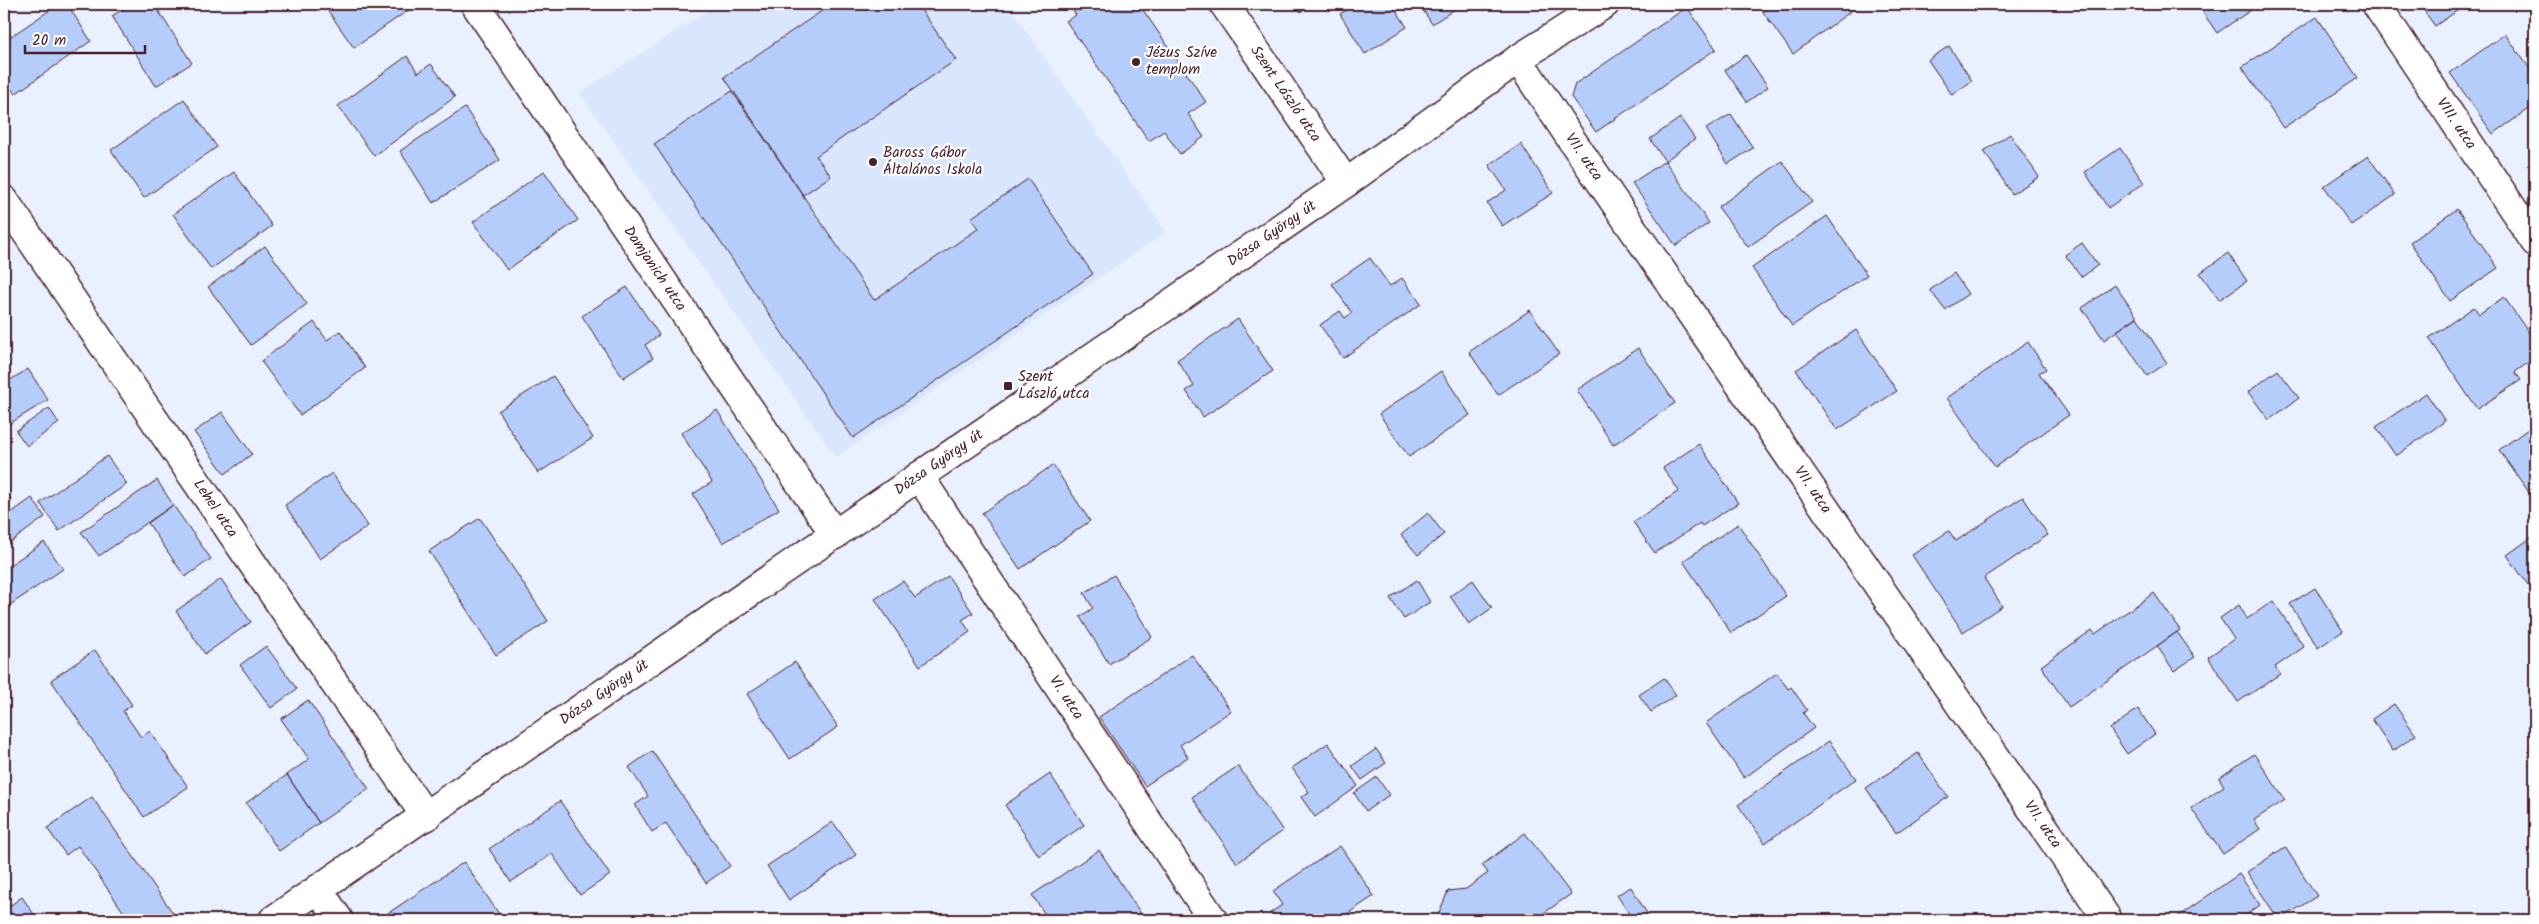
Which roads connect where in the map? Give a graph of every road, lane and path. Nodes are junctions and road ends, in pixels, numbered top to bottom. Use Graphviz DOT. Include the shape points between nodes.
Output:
graph roads {
  1 [pos="474,4"];
  2 [pos="1224,4"];
  3 [pos="1604,4"];
  4 [pos="2376,4"];
  5 [pos="1518,59"];
  6 [pos="1346,183"];
  7 [pos="4,200"];
  8 [pos="2535,242"];
  9 [pos="919,476"];
  10 [pos="835,535"];
  11 [pos="426,817"];
  12 [pos="318,889"];
  13 [pos="273,920"];
  14 [pos="339,920"];
  15 [pos="1214,920"];
  16 [pos="2108,920"];
  1 -- 10 [label="street, Damjanich utca"];
  2 -- 6 [label="street, Szent László utca"];
  3 -- 5 [label="street, Dózsa György út"];
  4 -- 8 [label="street, VIII. utca"];
  5 -- 6 [label="street, Dózsa György út"];
  5 -- 16 [label="street, VII. utca"];
  6 -- 9 [label="street, Dózsa György út"];
  7 -- 11 [label="street, Lehel utca"];
  9 -- 10 [label="street, Dózsa György út"];
  9 -- 15 [label="street, VI. utca"];
  10 -- 11 [label="street, Dózsa György út"];
  11 -- 12 [label="street, Dózsa György út"];
  12 -- 13 [label="street, Dózsa György út"];
  12 -- 14 [label="street"];
}
